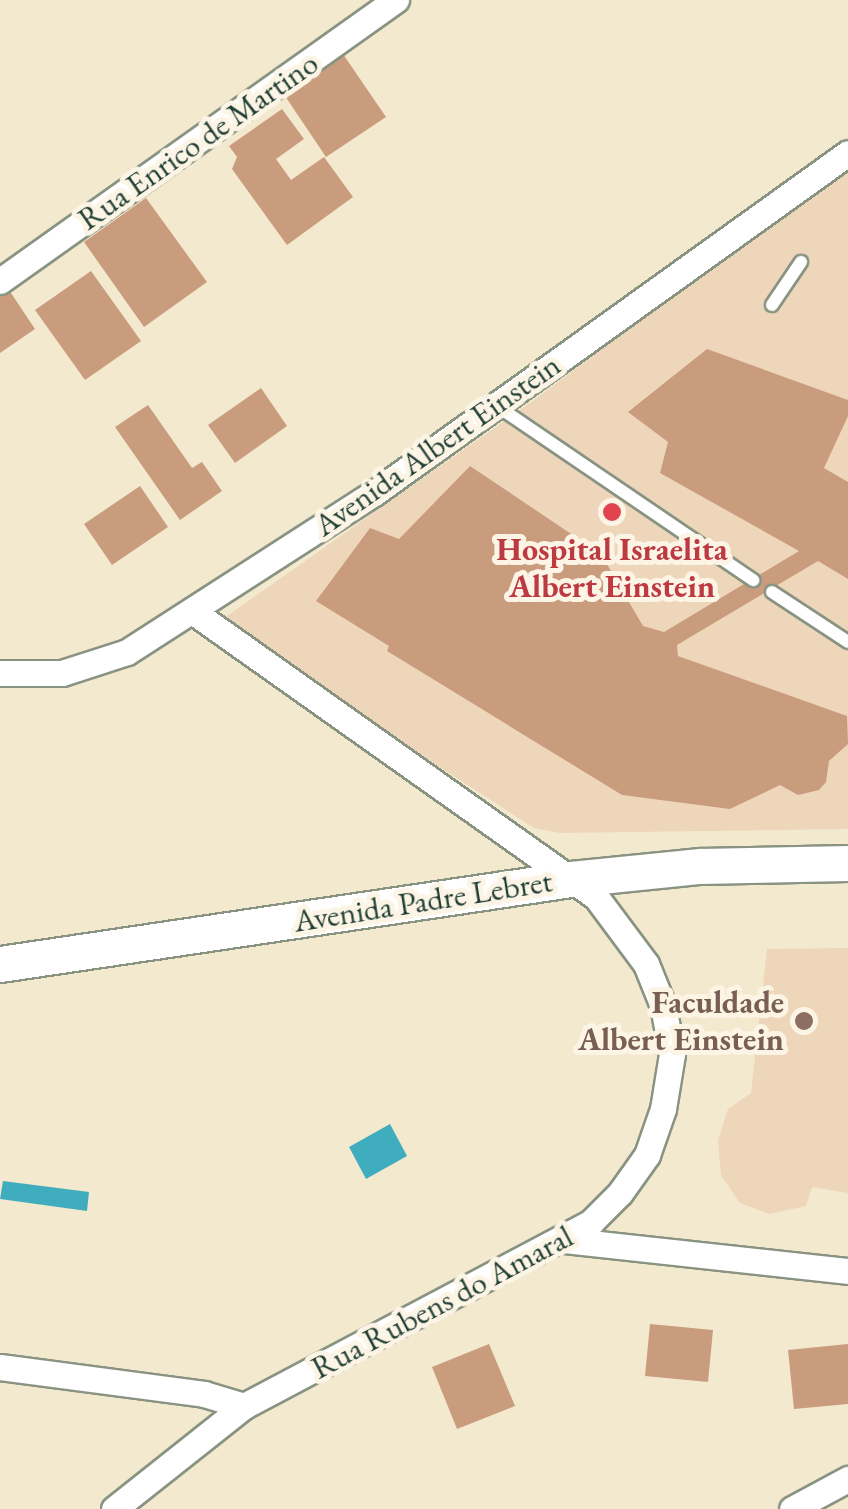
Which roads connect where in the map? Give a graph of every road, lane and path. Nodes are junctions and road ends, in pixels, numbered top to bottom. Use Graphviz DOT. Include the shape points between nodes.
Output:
graph roads {
  1 [pos="396,0"];
  2 [pos="848,153"];
  3 [pos="801,262"];
  4 [pos="0,281"];
  5 [pos="772,305"];
  6 [pos="497,406"];
  7 [pos="753,580"];
  8 [pos="772,592"];
  9 [pos="192,611"];
  10 [pos="848,642"];
  11 [pos="0,674"];
  12 [pos="848,864"];
  13 [pos="571,878"];
  14 [pos="0,964"];
  15 [pos="562,1240"];
  16 [pos="848,1271"];
  17 [pos="0,1367"];
  18 [pos="244,1406"];
  19 [pos="848,1479"];
  20 [pos="114,1509"];
  21 [pos="792,1509"];
  1 -- 4 [label="street, Rua Enrico de Martino"];
  2 -- 6 [label="street, Avenida Albert Einstein"];
  3 -- 5 [label="lane"];
  6 -- 7 [label="lane"];
  6 -- 9 [label="street, Avenida Albert Einstein"];
  8 -- 10 [label="lane"];
  9 -- 11 [label="street, Avenida Albert Einstein" via="127,652 92,665 62,674"];
  9 -- 13 [label="street, Rua Rubens do Amaral"];
  12 -- 13 [label="main road, Avenida Padre Lebret" via="700,866"];
  13 -- 14 [label="main road, Avenida Padre Lebret"];
  13 -- 15 [label="street, Rua Rubens do Amaral" via="608,911 646,964 672,1054 648,1155 591,1222"];
  15 -- 16 [label="street"];
  15 -- 18 [label="street, Rua Rubens do Amaral"];
  17 -- 18 [label="street" via="204,1394"];
  18 -- 20 [label="street, Rua Rubens do Amaral"];
  19 -- 21 [label="street"];
}
